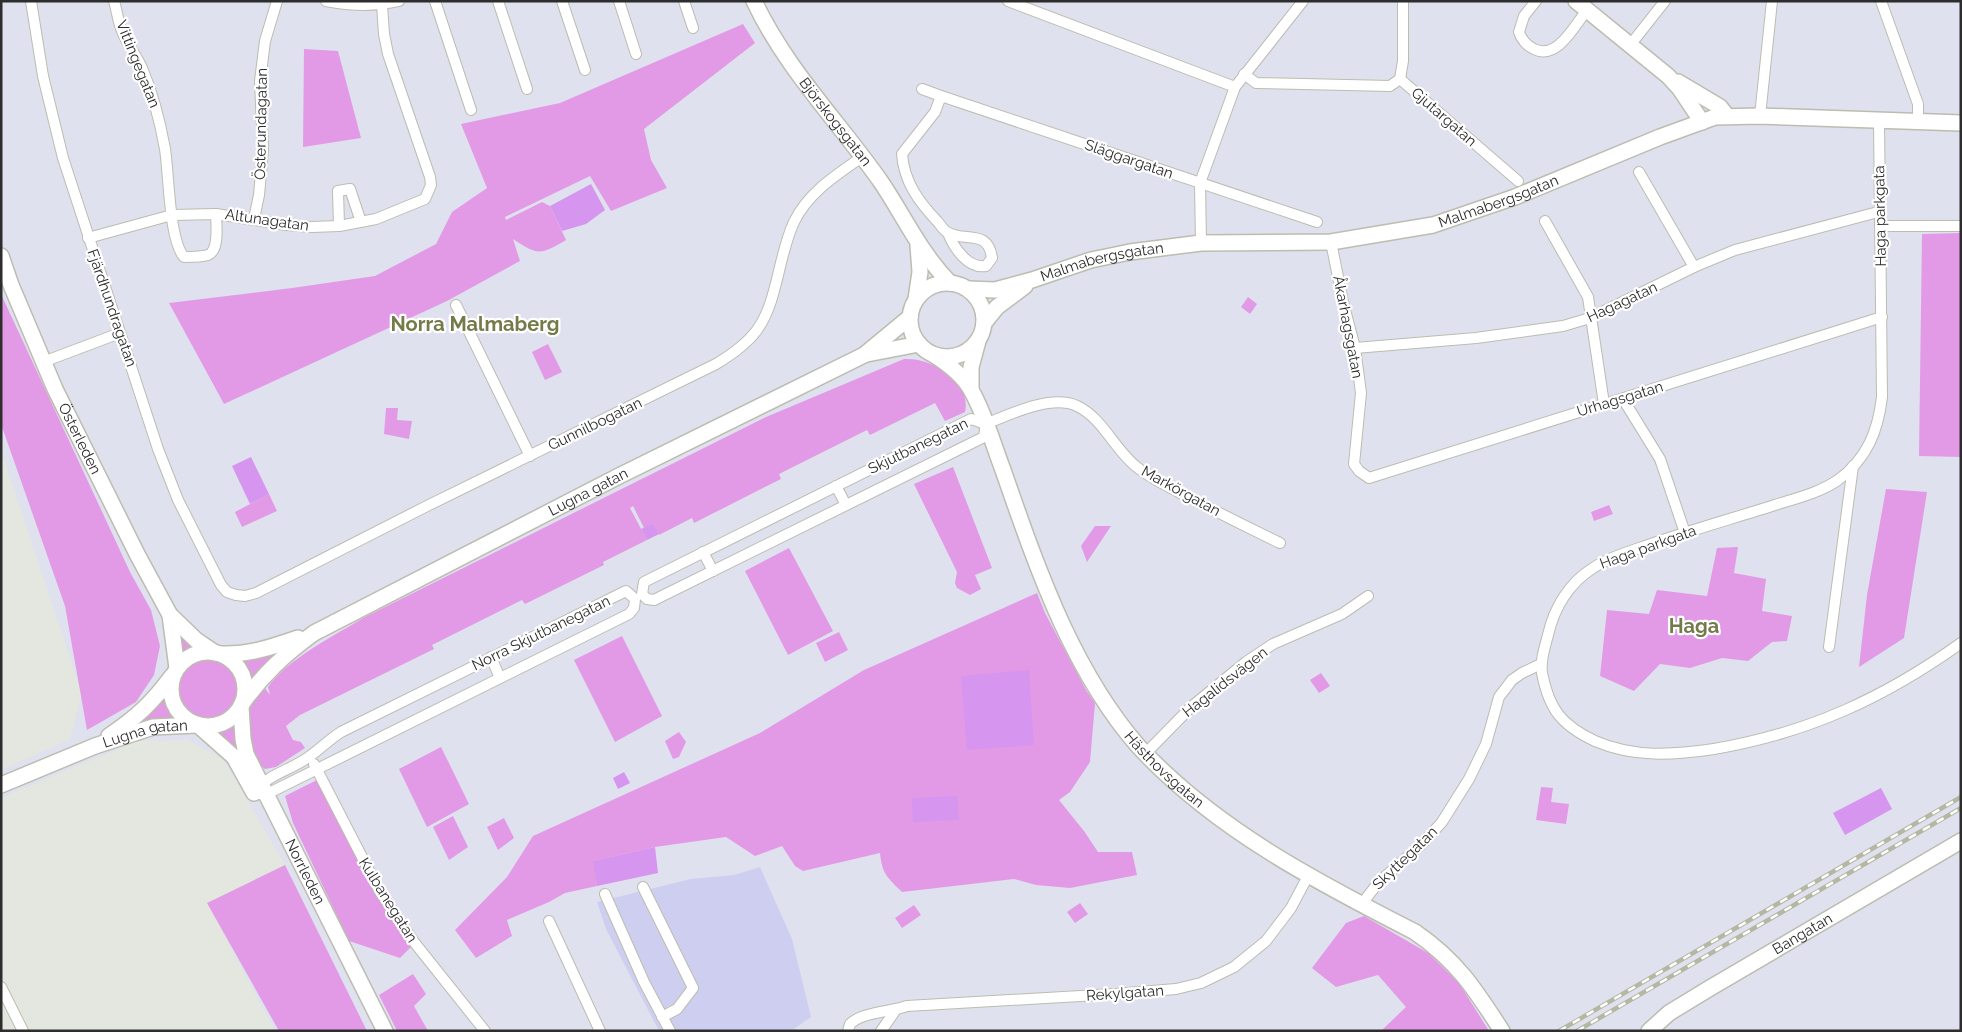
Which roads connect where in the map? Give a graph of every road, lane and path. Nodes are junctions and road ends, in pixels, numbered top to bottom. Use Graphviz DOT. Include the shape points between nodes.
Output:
graph roads {
  1 [pos="31,1"];
  2 [pos="114,1"];
  3 [pos="277,1"];
  4 [pos="326,1"];
  5 [pos="399,1"];
  6 [pos="435,1"];
  7 [pos="498,1"];
  8 [pos="562,1"];
  9 [pos="619,1"];
  10 [pos="684,1"];
  11 [pos="754,1"];
  12 [pos="1008,1"];
  13 [pos="1303,1"];
  14 [pos="1403,1"];
  15 [pos="1536,1"];
  16 [pos="1665,1"];
  17 [pos="1772,1"];
  18 [pos="1881,1"];
  19 [pos="382,5"];
  20 [pos="1582,5"];
  21 [pos="693,28"];
  22 [pos="1631,44"];
  23 [pos="636,54"];
  24 [pos="585,70"];
  25 [pos="1244,74"];
  26 [pos="1668,76"];
  27 [pos="1400,79"];
  28 [pos="1235,87"];
  29 [pos="528,89"];
  30 [pos="922,89"];
  31 [pos="941,96"];
  32 [pos="471,110"];
  33 [pos="1727,116"];
  34 [pos="1760,116"];
  35 [pos="1702,122"];
  36 [pos="1878,122"];
  37 [pos="1918,123"];
  38 [pos="1961,124"];
  39 [pos="862,156"];
  40 [pos="1639,172"];
  41 [pos="1518,181"];
  42 [pos="1200,183"];
  43 [pos="1878,212"];
  44 [pos="216,214"];
  45 [pos="172,215"];
  46 [pos="254,219"];
  47 [pos="1545,220"];
  48 [pos="361,222"];
  49 [pos="1317,222"];
  50 [pos="338,226"];
  51 [pos="1880,226"];
  52 [pos="1961,226"];
  53 [pos="948,233"];
  54 [pos="88,238"];
  55 [pos="1331,242"];
  56 [pos="918,243"];
  57 [pos="1201,243"];
  58 [pos="1,256"];
  59 [pos="1694,267"];
  60 [pos="1032,280"];
  61 [pos="950,283"];
  62 [pos="968,289"];
  63 [pos="916,298"];
  64 [pos="456,305"];
  65 [pos="910,317"];
  66 [pos="1882,317"];
  67 [pos="1590,318"];
  68 [pos="984,323"];
  69 [pos="120,333"];
  70 [pos="978,341"];
  71 [pos="918,344"];
  72 [pos="1355,348"];
  73 [pos="864,355"];
  74 [pos="934,355"];
  75 [pos="44,362"];
  76 [pos="971,389"];
  77 [pos="1622,398"];
  78 [pos="1604,404"];
  79 [pos="986,424"];
  80 [pos="530,456"];
  81 [pos="1853,466"];
  82 [pos="1359,471"];
  83 [pos="836,486"];
  84 [pos="846,505"];
  85 [pos="1685,532"];
  86 [pos="1280,543"];
  87 [pos="703,552"];
  88 [pos="713,571"];
  89 [pos="237,596"];
  90 [pos="1368,596"];
  91 [pos="170,615"];
  92 [pos="314,633"];
  93 [pos="1961,643"];
  94 [pos="1829,647"];
  95 [pos="218,654"];
  96 [pos="491,657"];
  97 [pos="1540,664"];
  98 [pos="175,671"];
  99 [pos="500,678"];
  100 [pos="241,706"];
  101 [pos="198,726"];
  102 [pos="95,746"];
  103 [pos="1146,753"];
  104 [pos="310,757"];
  105 [pos="316,768"];
  106 [pos="1,785"];
  107 [pos="260,790"];
  108 [pos="1961,841"];
  109 [pos="1308,876"];
  110 [pos="643,887"];
  111 [pos="605,894"];
  112 [pos="1361,904"];
  113 [pos="549,921"];
  114 [pos="1,987"];
  115 [pos="4,999"];
  116 [pos="895,1010"];
  117 [pos="662,1016"];
  118 [pos="23,1031"];
  119 [pos="375,1031"];
  120 [pos="385,1031"];
  121 [pos="485,1031"];
  122 [pos="600,1031"];
  123 [pos="670,1031"];
  124 [pos="848,1031"];
  125 [pos="881,1031"];
  126 [pos="1502,1031"];
  127 [pos="1649,1031"];
  1 -- 54 [label="street, Fjärdhundragatan" via="53,120"];
  2 -- 45 [label="street, Vittingegatan" via="121,30 154,99 166,156"];
  3 -- 46 [label="street, Österundagatan" via="266,35 260,81 263,150"];
  4 -- 19 [label="street"];
  5 -- 19 [label="street"];
  6 -- 32 [label="street"];
  7 -- 29 [label="street"];
  8 -- 24 [label="street"];
  9 -- 23 [label="street"];
  10 -- 21 [label="street"];
  11 -- 39 [label="main road, Björskogsgatan" via="797,74"];
  12 -- 28 [label="street"];
  13 -- 25 [label="street"];
  14 -- 27 [label="street"];
  15 -- 20 [label="street" via="1524,16 1519,32 1526,44 1541,52 1559,46"];
  16 -- 22 [label="street"];
  17 -- 34 [label="street"];
  18 -- 37 [label="street" via="1918,104"];
  19 -- 48 [label="street, Altunagatan" via="388,54 431,185 425,199"];
  20 -- 22 [label="main road"];
  22 -- 26 [label="main road"];
  25 -- 27 [label="street, Gjutargatan" via="1256,84 1390,86"];
  25 -- 28 [label="street"];
  26 -- 33 [label="main road" via="1720,107"];
  26 -- 35 [label="main road"];
  27 -- 41 [label="street, Gjutargatan"];
  28 -- 42 [label="street"];
  30 -- 31 [label="street, Släggargatan"];
  31 -- 42 [label="street, Släggargatan"];
  31 -- 53 [label="street" via="936,112 902,154 914,194"];
  33 -- 34 [label="main road, Malmabergsgatan"];
  33 -- 35 [label="main road, Malmabergsgatan"];
  34 -- 36 [label="main road, Malmabergsgatan"];
  35 -- 55 [label="main road, Malmabergsgatan" via="1515,198 1455,218"];
  36 -- 37 [label="main road, Malmabergsgatan"];
  36 -- 43 [label="street, Haga parkgata"];
  37 -- 38 [label="main road, Malmabergsgatan"];
  39 -- 56 [label="main road, Björskogsgatan"];
  39 -- 80 [label="street, Gunnilbogatan" via="813,194 803,208 794,223 766,312 746,344 716,364"];
  40 -- 59 [label="street"];
  42 -- 49 [label="street, Släggargatan"];
  42 -- 57 [label="street"];
  43 -- 51 [label="street, Haga parkgata"];
  43 -- 59 [label="street, Hagagatan" via="1735,250"];
  44 -- 45 [label="street, Altunagatan"];
  44 -- 45 [label="street, Vittingegatan" via="213,250 208,255 184,257 180,253"];
  44 -- 46 [label="street, Altunagatan"];
  45 -- 54 [label="street, Altunagatan"];
  46 -- 50 [label="street, Altunagatan" via="286,225"];
  47 -- 67 [label="street" via="1588,297"];
  48 -- 50 [label="street, Altunagatan"];
  48 -- 50 [label="street" via="350,189 338,191"];
  51 -- 52 [label="street"];
  51 -- 66 [label="street, Haga parkgata"];
  54 -- 69 [label="street, Fjärdhundragatan"];
  55 -- 57 [label="main road, Malmabergsgatan"];
  55 -- 72 [label="street, Åkarhagsgatan"];
  56 -- 61 [label="main road, Björskogsgatan"];
  56 -- 63 [label="main road, Björskogsgatan" via="920,272"];
  57 -- 60 [label="main road, Malmabergsgatan" via="1091,260"];
  58 -- 75 [label="main road, Österleden"];
  59 -- 67 [label="street, Hagagatan"];
  60 -- 62 [label="main road, Malmabergsgatan" via="995,290"];
  60 -- 68 [label="main road, Malmabergsgatan" via="997,306"];
  61 -- 62 [label="main road"];
  61 -- 63 [label="main road" via="931,286"];
  62 -- 68 [label="main road" via="981,304"];
  63 -- 65 [label="main road"];
  64 -- 80 [label="street"];
  65 -- 71 [label="main road" via="913,336"];
  65 -- 73 [label="main road, Lugna gatan"];
  66 -- 77 [label="street, Urhagsgatan"];
  66 -- 81 [label="street, Haga parkgata" via="1879,421 1872,439"];
  67 -- 72 [label="street, Hagagatan" via="1527,332"];
  67 -- 78 [label="street"];
  68 -- 70 [label="main road"];
  69 -- 75 [label="street"];
  69 -- 89 [label="street, Fjärdhundragatan" via="178,500 221,585"];
  70 -- 74 [label="main road" via="954,357"];
  70 -- 76 [label="main road, Hästhovsgatan" via="971,366"];
  71 -- 73 [label="main road, Lugna gatan"];
  71 -- 74 [label="main road"];
  72 -- 82 [label="street, Åkarhagsgatan" via="1361,393 1354,464"];
  73 -- 92 [label="main road, Lugna gatan" via="619,476"];
  74 -- 76 [label="main road, Hästhovsgatan" via="956,371"];
  75 -- 91 [label="main road, Österleden"];
  76 -- 79 [label="main road, Hästhovsgatan"];
  77 -- 78 [label="street, Urhagsgatan"];
  77 -- 85 [label="street" via="1660,459"];
  78 -- 82 [label="street, Urhagsgatan" via="1382,475 1369,478"];
  79 -- 83 [label="street, Skjutbanegatan" via="971,419"];
  79 -- 84 [label="street, Skjutbanegatan" via="984,437"];
  79 -- 86 [label="street, Markörgatan" via="1041,404 1060,402 1077,406 1095,420 1118,450 1155,480"];
  79 -- 103 [label="main road, Hästhovsgatan" via="1063,626 1105,701"];
  80 -- 89 [label="street, Gunnilbogatan" via="256,593"];
  81 -- 85 [label="street, Haga parkgata" via="1839,479 1812,493"];
  81 -- 94 [label="street"];
  83 -- 84 [label="street"];
  83 -- 87 [label="street, Skjutbanegatan"];
  84 -- 88 [label="street, Skjutbanegatan"];
  85 -- 97 [label="street, Haga parkgata" via="1605,561 1584,575 1560,602 1552,617"];
  87 -- 88 [label="street"];
  87 -- 88 [label="street, Skjutbanegatan" via="644,582 642,594 647,600 654,600"];
  90 -- 103 [label="street, Hagalidsvägen" via="1342,614 1273,644 1246,662 1191,706"];
  91 -- 95 [label="main road, Österleden" via="196,640"];
  91 -- 98 [label="main road, Österleden"];
  92 -- 95 [label="main road, Lugna gatan" via="259,652"];
  92 -- 100 [label="main road, Lugna gatan" via="266,672"];
  93 -- 97 [label="street, Haga parkgata" via="1886,691 1817,723 1753,742 1686,753 1650,755 1608,747 1576,731 1552,708"];
  95 -- 98 [label="main road" via="204,652 194,655 184,660"];
  95 -- 100 [label="main road" via="237,666 242,675 245,694"];
  96 -- 99 [label="street"];
  96 -- 99 [label="street, Norra Skjutbanegatan" via="626,591 635,599 629,614"];
  96 -- 104 [label="street, Norra Skjutbanegatan" via="341,732"];
  97 -- 112 [label="street, Skyttegatan" via="1512,680 1499,697 1486,744 1469,780 1442,822 1378,883"];
  98 -- 101 [label="main road" via="170,694 173,704 183,717"];
  98 -- 102 [label="main road, Lugna gatan" via="155,700"];
  99 -- 105 [label="street, Norra Skjutbanegatan"];
  100 -- 101 [label="main road" via="223,724"];
  100 -- 107 [label="main road, Norrleden" via="242,739"];
  101 -- 102 [label="main road, Lugna gatan" via="153,727"];
  101 -- 107 [label="main road, Norrleden" via="234,758"];
  102 -- 106 [label="main road, Lugna gatan"];
  103 -- 109 [label="main road, Hästhovsgatan" via="1186,792"];
  104 -- 105 [label="street, Kulbanegatan"];
  104 -- 107 [label="street, Norra Skjutbanegatan"];
  105 -- 107 [label="street, Norra Skjutbanegatan"];
  105 -- 121 [label="street, Kulbanegatan" via="379,890 418,948"];
  107 -- 119 [label="main road, Norrleden"];
  107 -- 120 [label="main road, Norrleden"];
  108 -- 127 [label="main road, Bangatan" via="1710,988 1669,1013"];
  109 -- 112 [label="main road, Hästhovsgatan"];
  109 -- 116 [label="street, Rekylgatan" via="1291,908 1266,941 1234,967 1200,983 1176,989 907,1006"];
  110 -- 117 [label="street" via="693,988 677,1009"];
  111 -- 117 [label="street"];
  112 -- 126 [label="main road, Hästhovsgatan" via="1415,932 1441,952 1464,974"];
  113 -- 122 [label="street"];
  114 -- 115 [label="street"];
  115 -- 118 [label="street"];
  116 -- 124 [label="street, Rekylgatan" via="859,1017 850,1024"];
  116 -- 125 [label="street"];
  117 -- 123 [label="street"];
}
